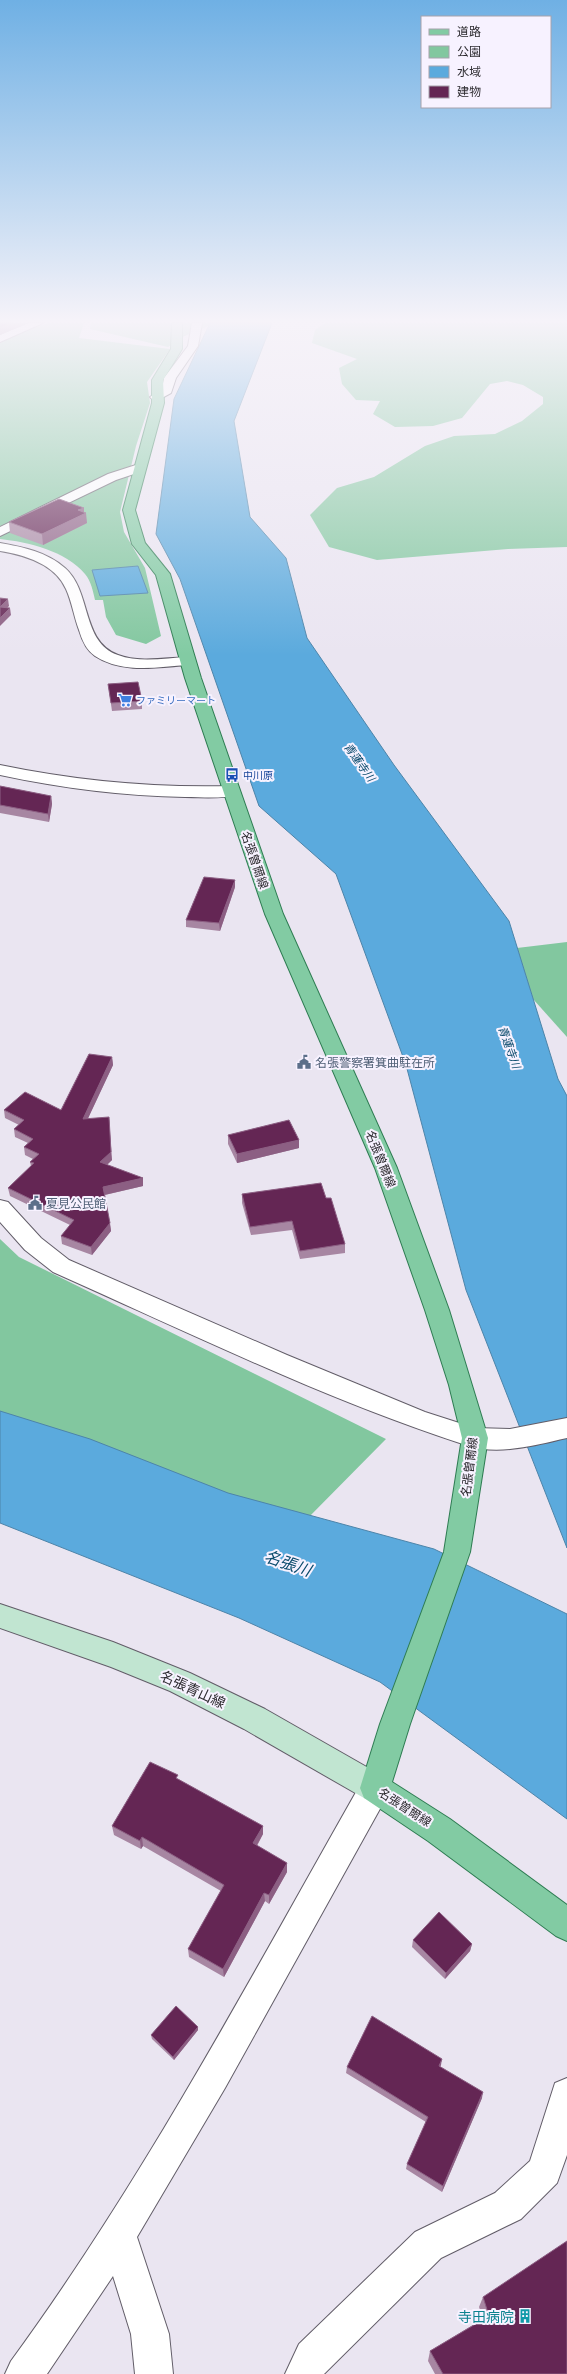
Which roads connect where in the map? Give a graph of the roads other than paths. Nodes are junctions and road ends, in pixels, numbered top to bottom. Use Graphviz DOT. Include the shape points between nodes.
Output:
graph roads {
  1 [pos="149,434"];
  2 [pos="139,468"];
  3 [pos="0,532"];
  4 [pos="0,547"];
  5 [pos="188,661"];
  6 [pos="0,770"];
  7 [pos="231,791"];
  8 [pos="0,1208"];
  9 [pos="567,1428"];
  10 [pos="475,1438"];
  11 [pos="0,1616"];
  12 [pos="375,1788"];
  13 [pos="567,1925"];
  14 [pos="567,2095"];
  15 [pos="119,2236"];
  16 [pos="24,2374"];
  17 [pos="154,2374"];
  18 [pos="304,2374"];
  1 -- 2 [label="main road, 名張曽爾線"];
  2 -- 3 [label="street" via="112,477"];
  2 -- 5 [label="main road, 名張曽爾線" via="129,510 131,522 139,544 163,574"];
  4 -- 5 [label="street" via="33,556 62,571 74,590 81,619 90,639 95,648 103,654 133,663"];
  5 -- 7 [label="main road, 名張曽爾線"];
  6 -- 7 [label="street" via="60,782 139,790"];
  7 -- 10 [label="main road, 名張曽爾線" via="274,914 386,1168 439,1318"];
  8 -- 10 [label="street" via="33,1244 61,1266 396,1411"];
  9 -- 10 [label="street" via="518,1438"];
  10 -- 12 [label="main road, 名張曽爾線" via="457,1552 395,1724"];
  11 -- 12 [label="main road, 名張青山線" via="179,1681 226,1703"];
  12 -- 13 [label="main road, 名張曽爾線" via="446,1835"];
  12 -- 15 [label="street" via="256,2001"];
  14 -- 18 [label="street" via="545,2171 508,2206 428,2245 312,2357"];
  15 -- 16 [label="street" via="70,2312"];
  15 -- 17 [label="street" via="150,2334"];
}
